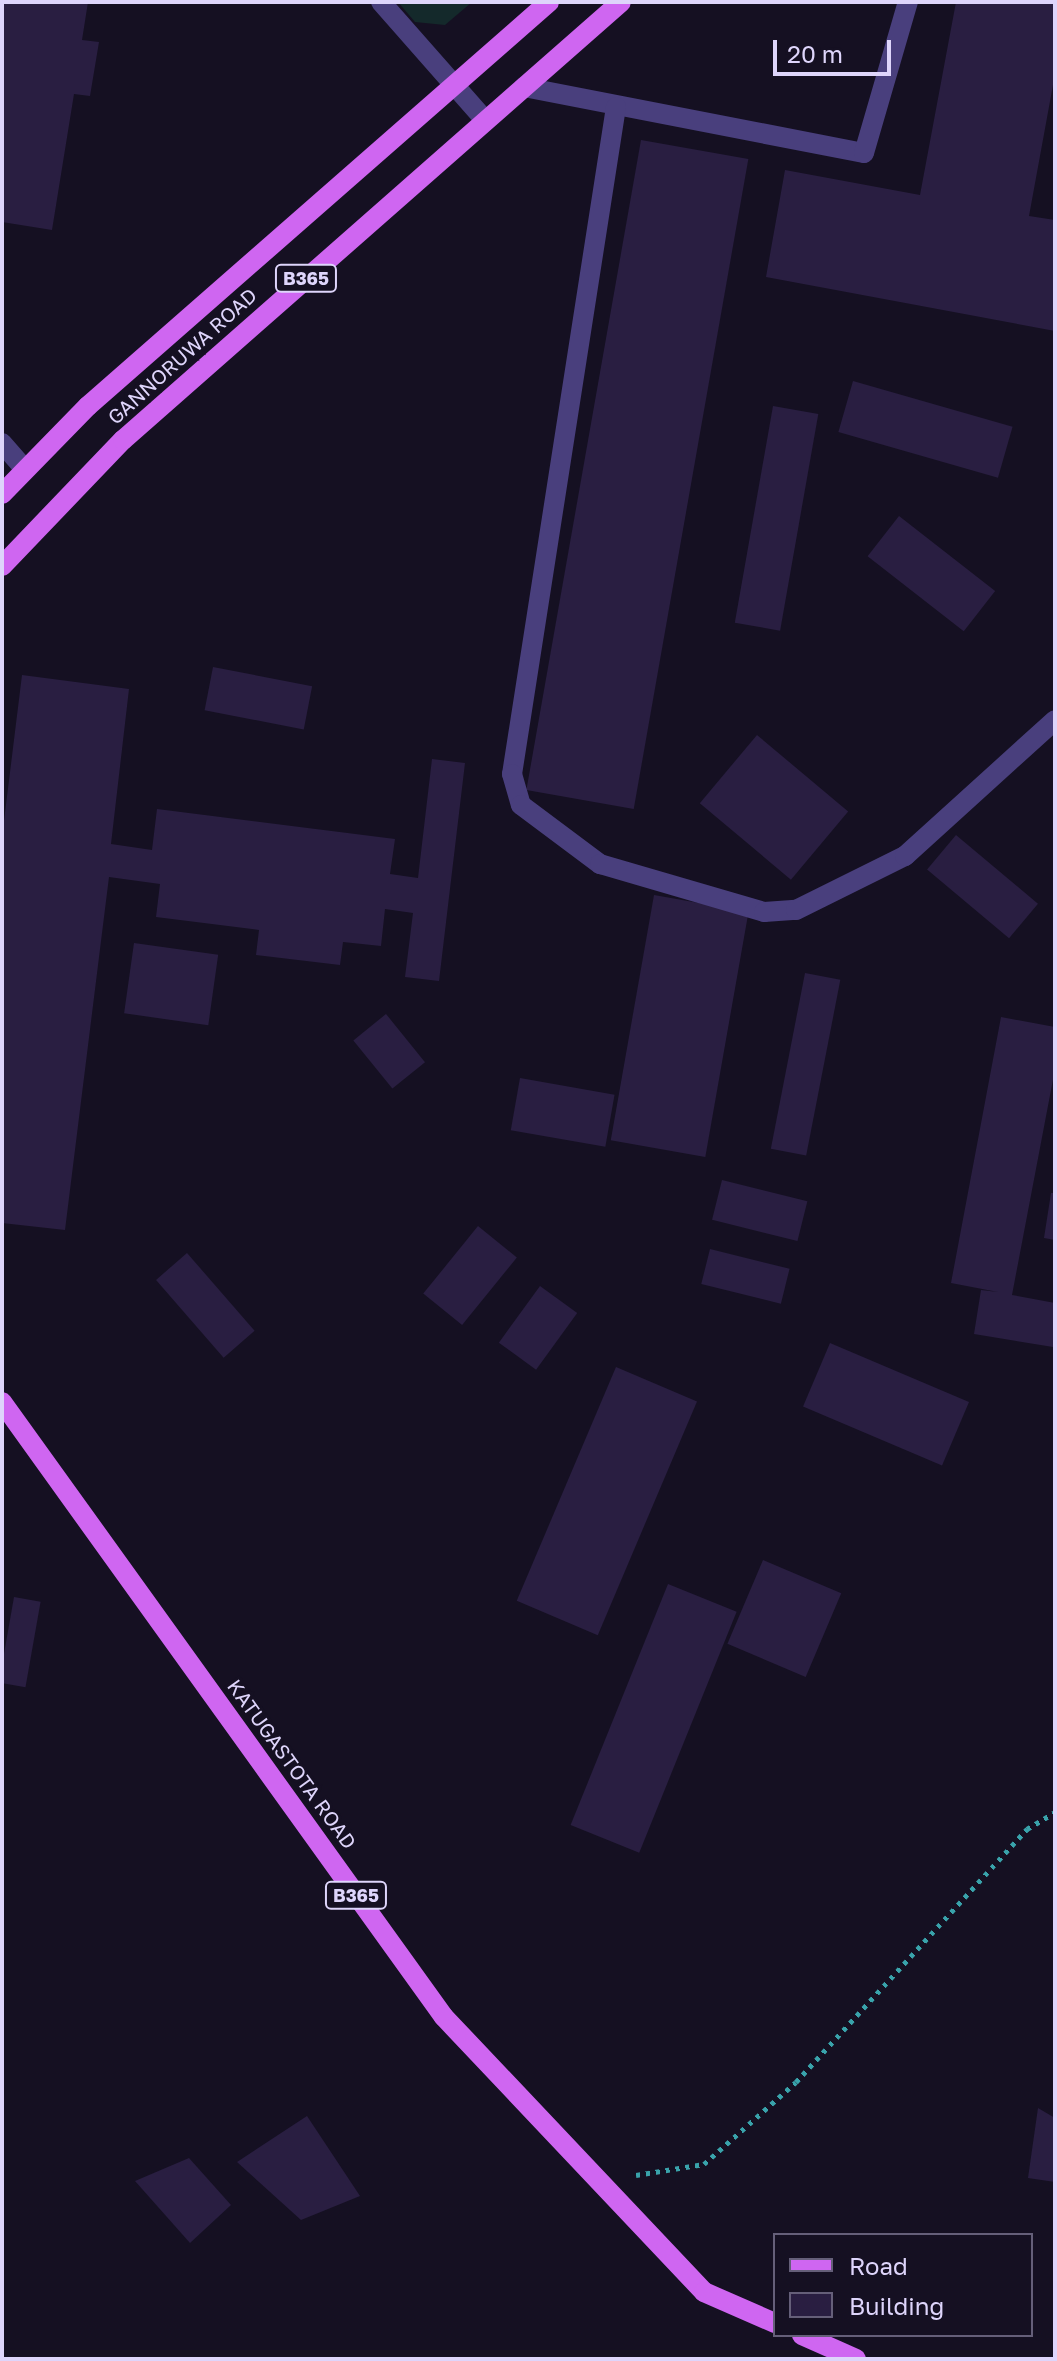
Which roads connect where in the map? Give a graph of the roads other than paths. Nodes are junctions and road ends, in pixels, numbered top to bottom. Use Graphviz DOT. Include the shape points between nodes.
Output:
graph roads {
  1 [pos="381,2"];
  2 [pos="549,2"];
  3 [pos="621,2"];
  4 [pos="908,2"];
  5 [pos="454,85"];
  6 [pos="524,87"];
  7 [pos="616,107"];
  8 [pos="485,120"];
  9 [pos="2,443"];
  10 [pos="25,469"];
  11 [pos="2,494"];
  12 [pos="2,566"];
  13 [pos="1055,720"];
  14 [pos="2,1402"];
  15 [pos="773,2322"];
  16 [pos="806,2337"];
  17 [pos="856,2359"];
  1 -- 5 [label="street"];
  2 -- 5 [label="main road, GANNORUWA ROAD / B365"];
  3 -- 6 [label="main road, GANNORUWA ROAD / B365"];
  4 -- 7 [label="street" via="864,153"];
  5 -- 8 [label="street"];
  5 -- 10 [label="main road, GANNORUWA ROAD / B365" via="88,406"];
  6 -- 7 [label="street"];
  6 -- 8 [label="main road, GANNORUWA ROAD / B365"];
  7 -- 13 [label="street" via="512,774 521,805 600,864 764,912 796,910 905,856"];
  8 -- 12 [label="main road, GANNORUWA ROAD / B365" via="123,440"];
  9 -- 10 [label="street"];
  10 -- 11 [label="main road, GANNORUWA ROAD / B365"];
  14 -- 15 [label="main road, KATUGASTOTA ROAD / B365" via="444,2017 704,2292"];
  16 -- 17 [label="main road"];
}
